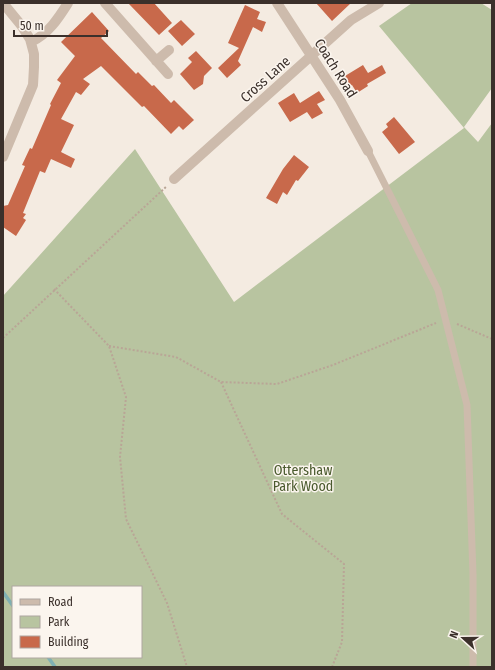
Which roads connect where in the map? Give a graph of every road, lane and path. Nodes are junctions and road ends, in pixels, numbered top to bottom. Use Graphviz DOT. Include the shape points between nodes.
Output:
graph roads {
  1 [pos="3,3"];
  2 [pos="68,3"];
  3 [pos="105,3"];
  4 [pos="277,3"];
  5 [pos="379,3"];
  6 [pos="31,42"];
  7 [pos="169,50"];
  8 [pos="312,56"];
  9 [pos="156,61"];
  10 [pos="168,74"];
  11 [pos="368,151"];
  12 [pos="3,157"];
  13 [pos="174,179"];
  14 [pos="54,289"];
  15 [pos="446,319"];
  16 [pos="3,338"];
  17 [pos="492,339"];
  18 [pos="108,346"];
  19 [pos="221,382"];
  20 [pos="187,667"];
  21 [pos="332,667"];
  22 [pos="473,667"];
  1 -- 6 [label="street" via="22,24"];
  2 -- 6 [label="street" via="45,34"];
  3 -- 9 [label="street"];
  4 -- 8 [label="street, Coach Road"];
  5 -- 8 [label="street, Cross Lane" via="351,20"];
  6 -- 12 [label="street" via="34,54 33,85"];
  7 -- 9 [label="street"];
  8 -- 11 [label="street, Coach Road"];
  8 -- 13 [label="street, Cross Lane"];
  9 -- 10 [label="street"];
  11 -- 15 [label="lane" via="438,290"];
  13 -- 14 [label="path"];
  14 -- 16 [label="path"];
  14 -- 18 [label="path"];
  15 -- 17 [label="path"];
  15 -- 19 [label="path" via="333,365 277,384"];
  15 -- 22 [label="lane" via="467,405 473,574"];
  18 -- 19 [label="path" via="176,357"];
  18 -- 20 [label="path" via="126,398 120,457 126,519 167,603"];
  19 -- 21 [label="path" via="282,514 344,564 342,642"];
}
